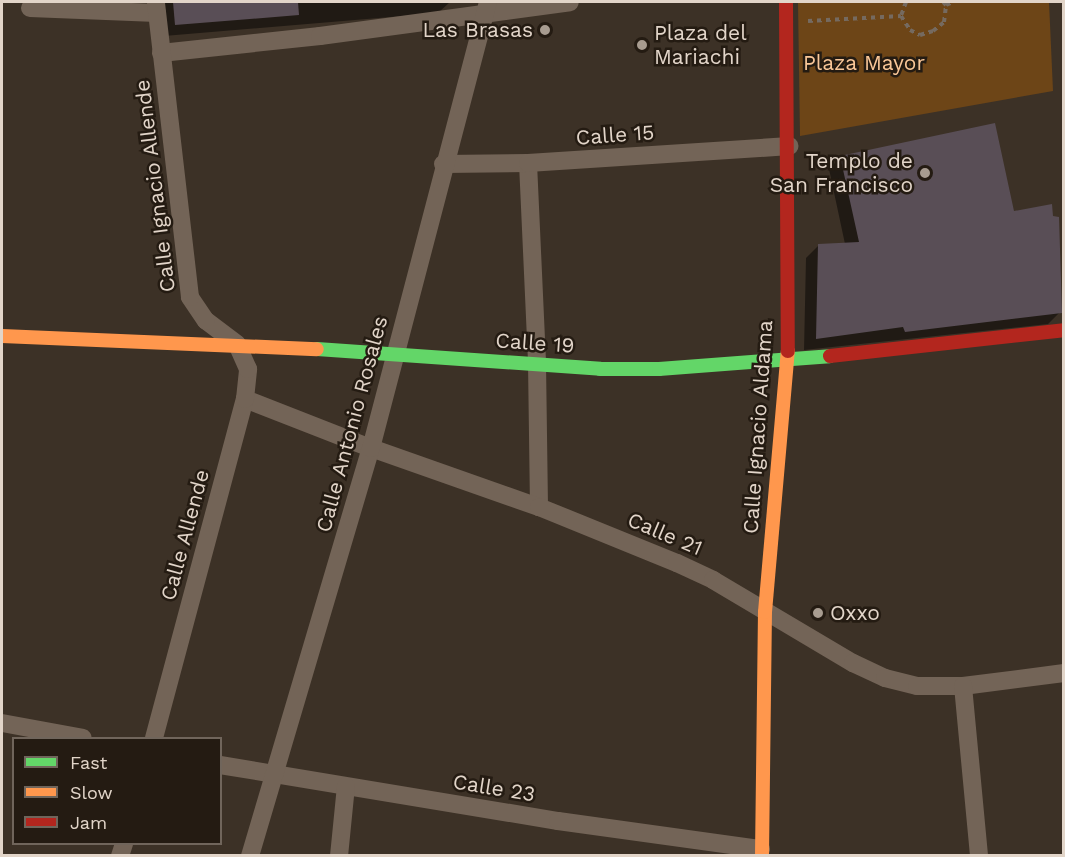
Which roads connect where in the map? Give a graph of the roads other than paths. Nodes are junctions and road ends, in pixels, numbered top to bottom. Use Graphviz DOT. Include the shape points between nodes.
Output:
graph roads {
  1 [pos="570,2"];
  2 [pos="786,2"];
  3 [pos="156,7"];
  4 [pos="30,8"];
  5 [pos="486,8"];
  6 [pos="161,53"];
  7 [pos="789,146"];
  8 [pos="443,164"];
  9 [pos="528,164"];
  10 [pos="1064,330"];
  11 [pos="2,336"];
  12 [pos="237,345"];
  13 [pos="395,356"];
  14 [pos="788,361"];
  15 [pos="537,363"];
  16 [pos="245,399"];
  17 [pos="371,448"];
  18 [pos="539,507"];
  19 [pos="765,612"];
  20 [pos="1064,673"];
  21 [pos="963,686"];
  22 [pos="2,723"];
  23 [pos="78,737"];
  24 [pos="154,737"];
  25 [pos="222,765"];
  26 [pos="272,774"];
  27 [pos="346,786"];
  28 [pos="762,852"];
  29 [pos="250,855"];
  30 [pos="339,855"];
  31 [pos="979,855"];
  1 -- 5 [label="street"];
  2 -- 7 [label="street, Calle Ignacio Aldama"];
  3 -- 4 [label="street"];
  3 -- 6 [label="street, Calle Ignacio Allende"];
  5 -- 6 [label="street"];
  5 -- 8 [label="street, Calle Antonio Rosales"];
  6 -- 12 [label="street, Calle Ignacio Allende" via="190,297 206,321"];
  7 -- 9 [label="street, Calle 15"];
  7 -- 14 [label="street, Calle Ignacio Aldama"];
  8 -- 9 [label="street, Calle 15"];
  8 -- 13 [label="street, Calle Antonio Rosales"];
  9 -- 15 [label="street"];
  10 -- 14 [label="street, Calle 19"];
  11 -- 12 [label="street, Calle 19"];
  12 -- 13 [label="street, Calle 19"];
  12 -- 16 [label="street, Calle Allende" via="248,369"];
  13 -- 15 [label="street, Calle 19"];
  13 -- 17 [label="street, Calle Antonio Rosales"];
  14 -- 15 [label="street, Calle 19" via="658,369"];
  14 -- 19 [label="street, Calle Ignacio Aldama"];
  15 -- 18 [label="street"];
  16 -- 17 [label="street, Calle 21"];
  16 -- 24 [label="street, Calle Allende"];
  17 -- 18 [label="street, Calle 21"];
  17 -- 26 [label="street, Calle Antonio Rosales"];
  18 -- 19 [label="street, Calle 21" via="677,563"];
  19 -- 21 [label="street, Calle 21" via="885,678 917,686"];
  19 -- 28 [label="street, Calle Ignacio Aldama"];
  20 -- 21 [label="street, Calle 21"];
  21 -- 31 [label="street"];
  22 -- 23 [label="street"];
  25 -- 26 [label="street, Calle 23"];
  26 -- 27 [label="street, Calle 23"];
  26 -- 29 [label="street, Calle Antonio Rosales"];
  27 -- 28 [label="street, Calle 23"];
  27 -- 30 [label="street"];
}
